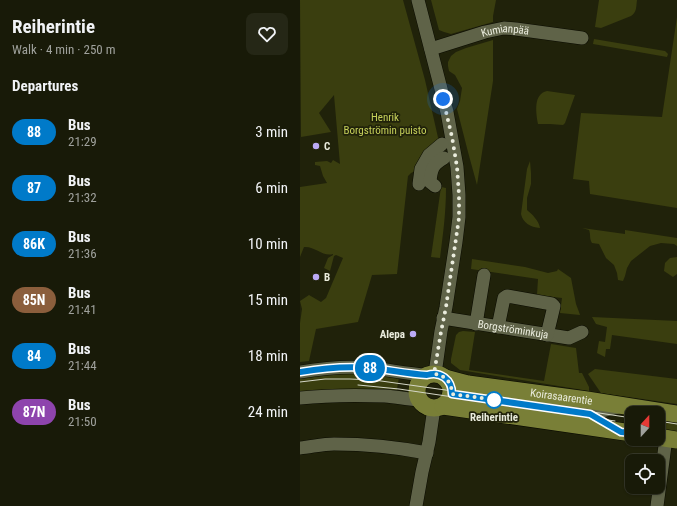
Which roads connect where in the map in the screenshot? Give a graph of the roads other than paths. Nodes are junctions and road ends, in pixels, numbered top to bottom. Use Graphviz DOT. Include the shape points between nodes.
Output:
graph roads {
  1 [pos="418,0"];
  2 [pos="582,38"];
  3 [pos="431,49"];
  4 [pos="442,144"];
  5 [pos="444,158"];
  6 [pos="419,184"];
  7 [pos="435,186"];
  8 [pos="484,275"];
  9 [pos="443,318"];
  10 [pos="476,324"];
  11 [pos="498,327"];
  12 [pos="582,332"];
  13 [pos="547,335"];
  14 [pos="300,372"];
  15 [pos="435,376"];
  16 [pos="300,398"];
  17 [pos="437,402"];
  18 [pos="624,406"];
  19 [pos="590,414"];
  20 [pos="677,414"];
  21 [pos="625,432"];
  22 [pos="625,432"];
  23 [pos="667,438"];
  24 [pos="300,448"];
  25 [pos="427,453"];
  26 [pos="416,506"];
  27 [pos="657,506"];
  1 -- 3 [label="street"];
  2 -- 3 [label="street, Kumianpää" via="504,28"];
  3 -- 9 [label="street" via="452,137 459,195 456,242"];
  4 -- 6 [label="street" via="429,155 421,169"];
  5 -- 7 [label="street" via="436,162 432,171 430,182"];
  8 -- 10 [label="street"];
  9 -- 10 [label="street, Borgströminkuja"];
  9 -- 15 [label="street"];
  10 -- 11 [label="street, Borgströminkuja"];
  11 -- 13 [label="street, Borgströminkuja"];
  11 -- 13 [label="street" via="504,298 507,296 552,304 554,306"];
  12 -- 13 [label="street, Borgströminkuja" via="569,338"];
  14 -- 15 [label="street, Koirasaarentie" via="371,368"];
  15 -- 17 [label="main road" via="449,381 451,386"];
  15 -- 17 [label="main road" via="421,380 417,395"];
  15 -- 18 [label="main road, Koirasaarentie" via="468,384"];
  16 -- 17 [label="street" via="355,395"];
  17 -- 19 [label="street"];
  17 -- 21 [label="main road"];
  17 -- 25 [label="street"];
  18 -- 19 [label="street"];
  18 -- 20 [label="main road, Koirasaarentie"];
  19 -- 22 [label="street"];
  23 -- 27 [label="street"];
  24 -- 25 [label="street" via="352,444 394,447"];
  25 -- 26 [label="street"];
}
